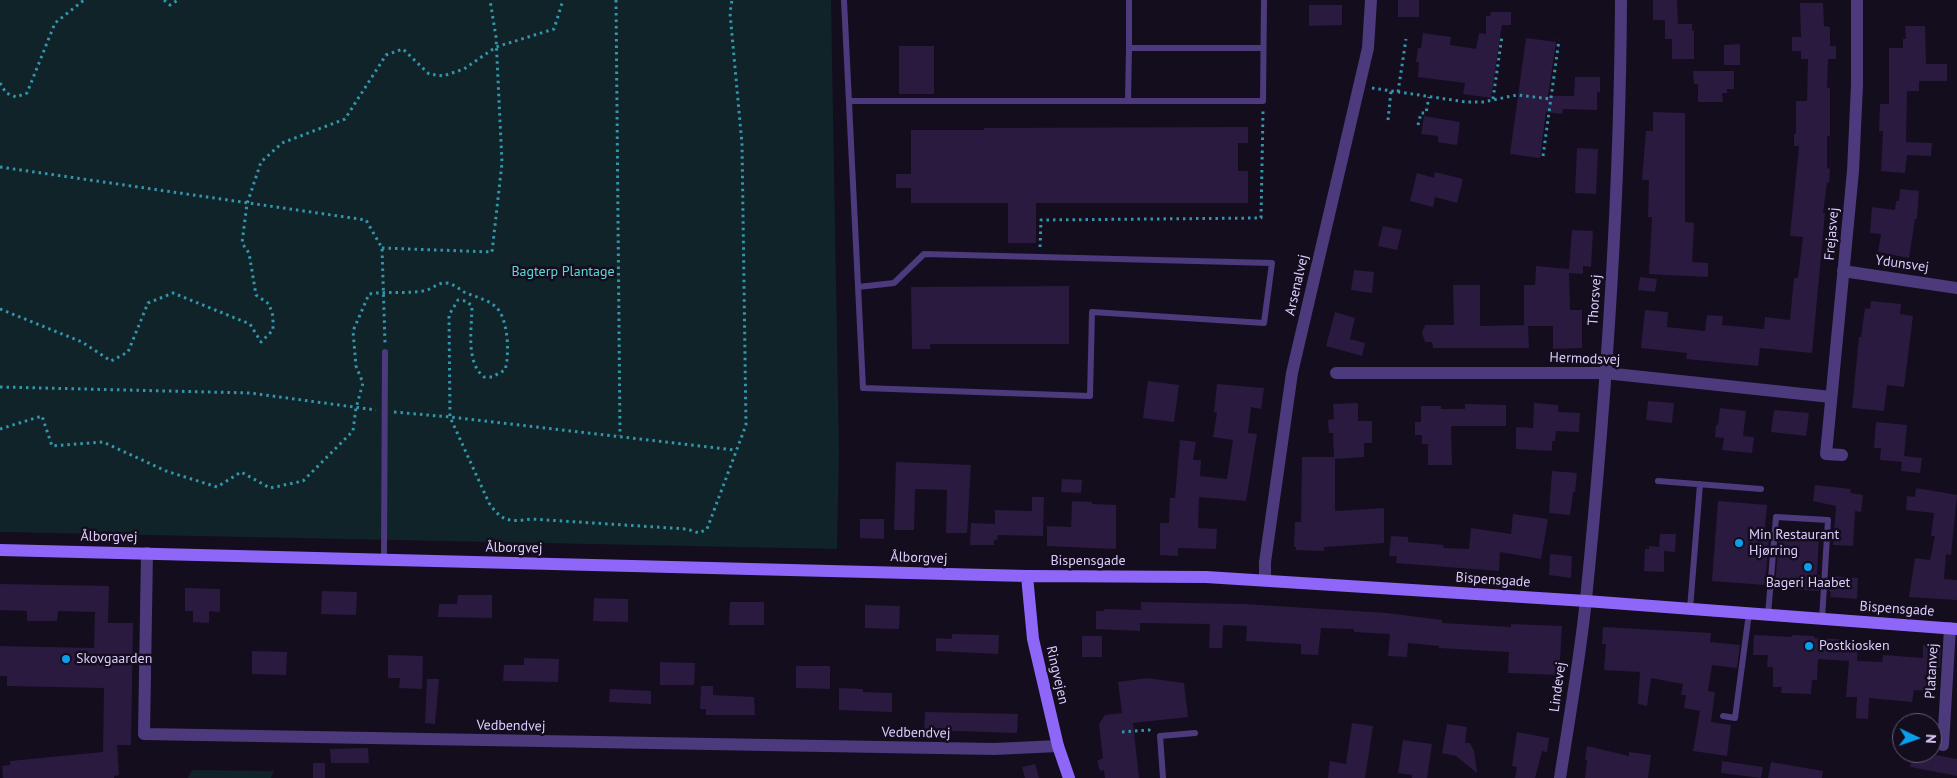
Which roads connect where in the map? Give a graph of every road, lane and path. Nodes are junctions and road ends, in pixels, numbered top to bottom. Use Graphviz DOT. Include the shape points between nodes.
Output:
graph roads {
  1 [pos="84,0"];
  2 [pos="164,0"];
  3 [pos="178,0"];
  4 [pos="490,0"];
  5 [pos="563,0"];
  6 [pos="616,0"];
  7 [pos="732,0"];
  8 [pos="844,0"];
  9 [pos="1129,0"];
  10 [pos="1264,0"];
  11 [pos="1371,0"];
  12 [pos="1621,0"];
  13 [pos="1857,0"];
  14 [pos="1502,36"];
  15 [pos="1406,39"];
  16 [pos="1559,40"];
  17 [pos="496,47"];
  18 [pos="1129,48"];
  19 [pos="1263,48"];
  20 [pos="0,83"];
  21 [pos="1359,86"];
  22 [pos="1392,91"];
  23 [pos="1398,92"];
  24 [pos="1429,97"];
  25 [pos="1493,99"];
  26 [pos="1551,99"];
  27 [pos="1128,101"];
  28 [pos="1263,101"];
  29 [pos="849,102"];
  30 [pos="1388,120"];
  31 [pos="1418,124"];
  32 [pos="1543,156"];
  33 [pos="0,167"];
  34 [pos="247,204"];
  35 [pos="382,248"];
  36 [pos="1040,256"];
  37 [pos="1844,271"];
  38 [pos="858,287"];
  39 [pos="1957,288"];
  40 [pos="382,292"];
  41 [pos="0,309"];
  42 [pos="385,352"];
  43 [pos="1605,373"];
  44 [pos="1336,374"];
  45 [pos="0,387"];
  46 [pos="1832,397"];
  47 [pos="356,408"];
  48 [pos="385,412"];
  49 [pos="450,417"];
  50 [pos="0,430"];
  51 [pos="620,436"];
  52 [pos="735,450"];
  53 [pos="1842,455"];
  54 [pos="1658,481"];
  55 [pos="1700,484"];
  56 [pos="1761,489"];
  57 [pos="0,550"];
  58 [pos="147,553"];
  59 [pos="384,560"];
  60 [pos="1027,576"];
  61 [pos="1265,579"];
  62 [pos="1586,601"];
  63 [pos="1690,609"];
  64 [pos="1748,613"];
  65 [pos="1768,615"];
  66 [pos="1822,619"];
  67 [pos="1953,628"];
  68 [pos="1723,716"];
  69 [pos="1122,732"];
  70 [pos="1195,733"];
  71 [pos="1160,736"];
  72 [pos="1943,745"];
  73 [pos="1058,746"];
  74 [pos="1069,778"];
  75 [pos="1163,778"];
  76 [pos="1560,778"];
  1 -- 20 [label="path" via="55,23 27,93 16,97 6,93"];
  2 -- 3 [label="path" via="170,4"];
  4 -- 17 [label="path"];
  5 -- 17 [label="path" via="554,29"];
  6 -- 51 [label="path"];
  7 -- 52 [label="path" via="730,13 742,144 746,425"];
  8 -- 29 [label="lane"];
  9 -- 18 [label="lane"];
  10 -- 19 [label="lane"];
  11 -- 21 [label="street, Arsenalvej" via="1368,48"];
  12 -- 43 [label="street, Thorsvej" via="1616,225"];
  13 -- 37 [label="street, Frejasvej" via="1853,171"];
  14 -- 25 [label="path"];
  15 -- 23 [label="path"];
  16 -- 26 [label="path"];
  17 -- 34 [label="path" via="464,69 443,76 429,74 403,50 386,55 345,119 282,143 261,162"];
  17 -- 35 [label="path" via="502,163 492,252"];
  18 -- 19 [label="lane"];
  18 -- 27 [label="lane"];
  19 -- 28 [label="lane"];
  21 -- 22 [label="path"];
  21 -- 61 [label="street, Arsenalvej" via="1292,374"];
  22 -- 23 [label="path"];
  22 -- 30 [label="path"];
  23 -- 24 [label="path"];
  24 -- 25 [label="path" via="1466,102"];
  24 -- 31 [label="path" via="1426,113 1421,113"];
  25 -- 26 [label="path" via="1517,95"];
  26 -- 32 [label="path"];
  27 -- 28 [label="lane"];
  27 -- 29 [label="lane"];
  28 -- 36 [label="path" via="1261,218 1041,220"];
  29 -- 38 [label="lane"];
  33 -- 34 [label="path"];
  34 -- 35 [label="path" via="366,220"];
  34 -- 41 [label="path" via="242,243 249,253 256,296 269,304 273,316 273,330 261,342 250,324 174,294 148,303 128,352 111,361 82,342"];
  35 -- 40 [label="path"];
  36 -- 38 [label="lane" via="924,254 894,283"];
  36 -- 38 [label="lane" via="1272,262 1264,323 1092,312 1090,396 863,388"];
  37 -- 39 [label="street, Ydunsvej"];
  37 -- 46 [label="street, Frejasvej"];
  40 -- 42 [label="path"];
  40 -- 47 [label="path" via="369,294 353,332 356,366 363,383"];
  40 -- 49 [label="path" via="408,294 429,290 440,283 450,284 490,303 504,319 508,350 505,370 484,377 479,373 472,352 472,306 458,300 449,315"];
  42 -- 48 [label="lane"];
  43 -- 44 [label="street, Hermodsvej"];
  43 -- 46 [label="street, Hermodsvej"];
  43 -- 62 [label="street, Thorsvej"];
  45 -- 47 [label="path" via="250,393"];
  46 -- 53 [label="street, Frejasvej" via="1826,454"];
  47 -- 48 [label="path"];
  47 -- 50 [label="path" via="353,431 304,481 270,488 241,472 217,487 166,471 102,442 52,446 42,416"];
  48 -- 49 [label="path"];
  48 -- 59 [label="lane"];
  49 -- 51 [label="path"];
  49 -- 52 [label="path" via="489,503 497,516 512,522 531,519 687,529 698,533 707,529 711,522"];
  51 -- 52 [label="path"];
  54 -- 55 [label="lane"];
  55 -- 56 [label="lane"];
  55 -- 63 [label="lane"];
  57 -- 58 [label="main road, Ålborgvej"];
  58 -- 59 [label="main road, Ålborgvej"];
  58 -- 73 [label="street, Vedbendvej" via="144,734 994,749"];
  59 -- 60 [label="main road, Ålborgvej"];
  60 -- 61 [label="main road, Bispensgade"];
  60 -- 73 [label="main road, Ringvejen" via="1033,639"];
  61 -- 62 [label="main road, Bispensgade"];
  62 -- 63 [label="main road, Bispensgade"];
  62 -- 76 [label="street, Lindevej"];
  63 -- 64 [label="main road, Bispensgade"];
  64 -- 65 [label="main road, Bispensgade"];
  64 -- 68 [label="lane" via="1735,718"];
  65 -- 66 [label="main road, Bispensgade"];
  65 -- 66 [label="lane" via="1776,517 1828,520"];
  66 -- 67 [label="main road, Bispensgade"];
  67 -- 72 [label="street, Platanvej"];
  69 -- 71 [label="path" via="1149,730"];
  70 -- 71 [label="lane"];
  71 -- 75 [label="lane"];
  73 -- 74 [label="main road, Ringvejen"];
}
